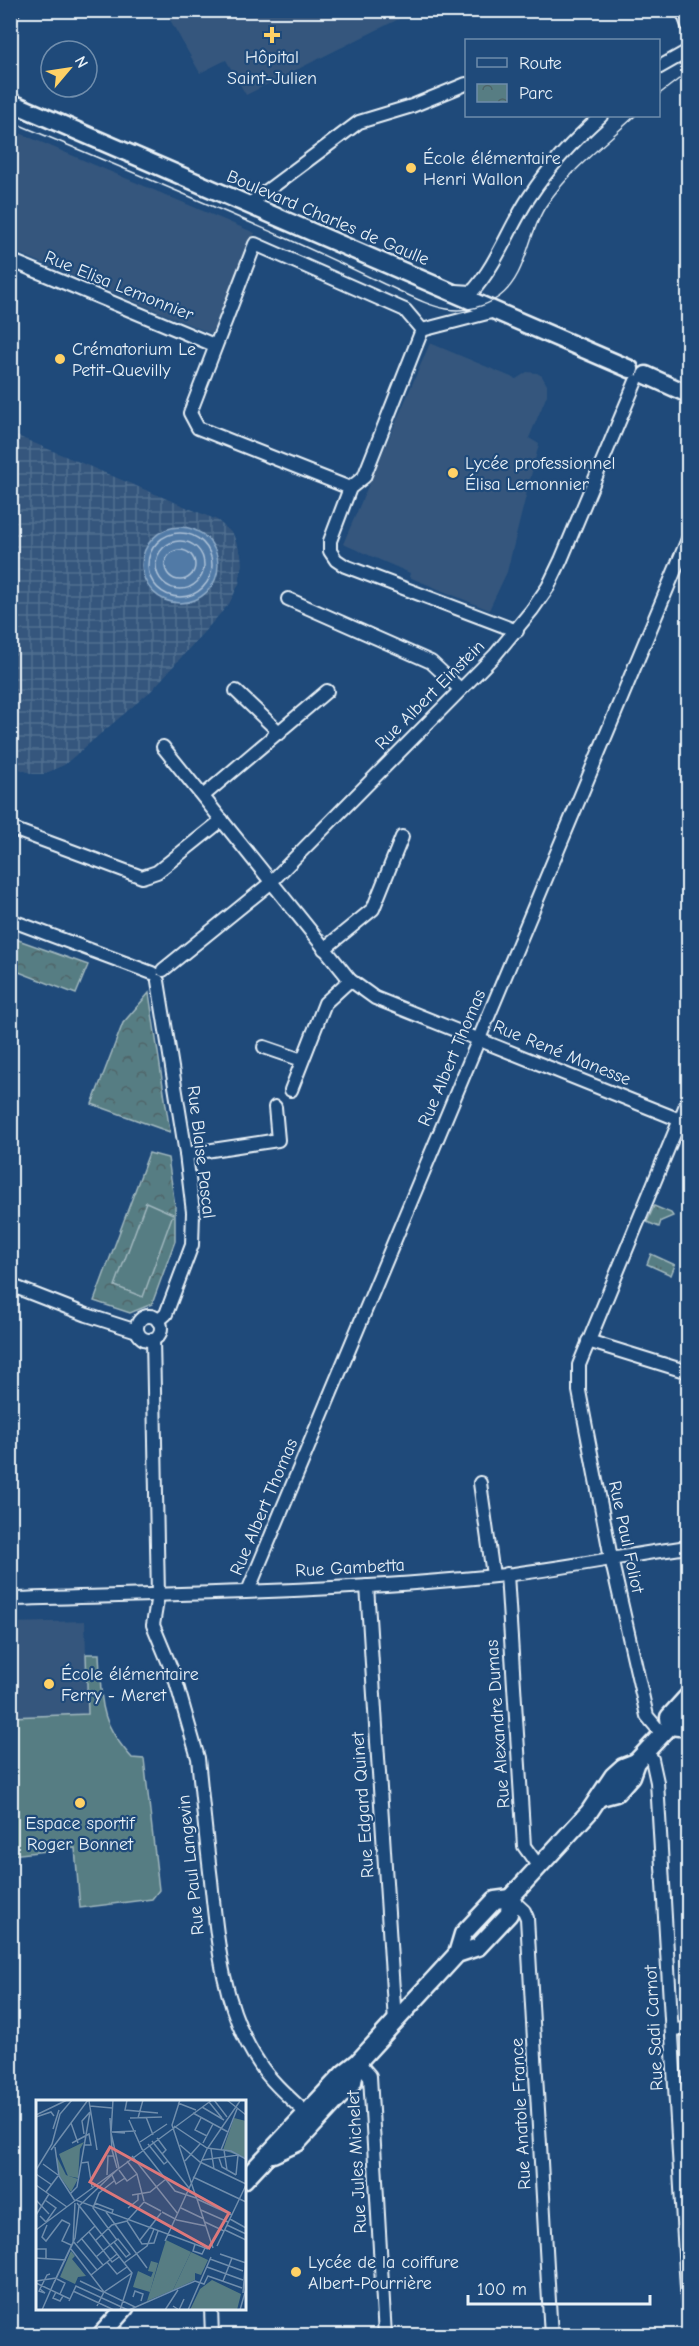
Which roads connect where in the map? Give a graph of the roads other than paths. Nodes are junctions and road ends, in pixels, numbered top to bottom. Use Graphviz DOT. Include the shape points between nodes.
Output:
graph roads {
  1 [pos="682,10"];
  2 [pos="688,26"];
  3 [pos="688,51"];
  4 [pos="660,67"];
  5 [pos="465,84"];
  6 [pos="10,102"];
  7 [pos="595,117"];
  8 [pos="248,205"];
  9 [pos="10,260"];
  10 [pos="448,291"];
  11 [pos="495,311"];
  12 [pos="422,330"];
  13 [pos="214,345"];
  14 [pos="637,375"];
  15 [pos="688,394"];
  16 [pos="350,488"];
  17 [pos="688,539"];
  18 [pos="288,599"];
  19 [pos="517,631"];
  20 [pos="460,690"];
  21 [pos="236,691"];
  22 [pos="327,692"];
  23 [pos="280,733"];
  24 [pos="163,747"];
  25 [pos="203,796"];
  26 [pos="222,820"];
  27 [pos="10,828"];
  28 [pos="402,837"];
  29 [pos="272,881"];
  30 [pos="10,920"];
  31 [pos="324,948"];
  32 [pos="158,975"];
  33 [pos="350,980"];
  34 [pos="480,1039"];
  35 [pos="264,1047"];
  36 [pos="302,1060"];
  37 [pos="291,1089"];
  38 [pos="688,1100"];
  39 [pos="275,1107"];
  40 [pos="680,1120"];
  41 [pos="186,1154"];
  42 [pos="10,1285"];
  43 [pos="158,1321"];
  44 [pos="137,1331"];
  45 [pos="153,1340"];
  46 [pos="588,1341"];
  47 [pos="688,1372"];
  48 [pos="480,1483"];
  49 [pos="688,1546"];
  50 [pos="611,1558"];
  51 [pos="507,1574"];
  52 [pos="493,1575"];
  53 [pos="367,1586"];
  54 [pos="248,1591"];
  55 [pos="158,1595"];
  56 [pos="10,1599"];
  57 [pos="688,1696"];
  58 [pos="688,1718"];
  59 [pos="666,1730"];
  60 [pos="640,1757"];
  61 [pos="539,1867"];
  62 [pos="510,1898"];
  63 [pos="395,2022"];
  64 [pos="688,2029"];
  65 [pos="672,2030"];
  66 [pos="357,2063"];
  67 [pos="306,2113"];
  68 [pos="267,2157"];
  69 [pos="246,2178"];
  70 [pos="688,2306"];
  71 [pos="123,2310"];
  72 [pos="211,2310"];
  73 [pos="100,2336"];
  74 [pos="212,2336"];
  75 [pos="386,2336"];
  76 [pos="551,2336"];
  1 -- 2 [label="street"];
  3 -- 4 [label="street"];
  5 -- 8 [label="street" via="359,122"];
  6 -- 8 [label="main road, Boulevard Charles de Gaulle"];
  7 -- 10 [label="street" via="530,196 486,276 472,292"];
  8 -- 10 [label="main road, Boulevard Charles de Gaulle"];
  9 -- 13 [label="street, Rue Elisa Lemonnier"];
  10 -- 11 [label="main road, Boulevard Charles de Gaulle"];
  11 -- 12 [label="street"];
  11 -- 14 [label="main road, Boulevard Charles de Gaulle"];
  12 -- 13 [label="street" via="405,310 255,244"];
  12 -- 16 [label="street" via="364,477"];
  13 -- 16 [label="street" via="190,413 198,428"];
  14 -- 15 [label="main road, Boulevard Charles de Gaulle"];
  14 -- 19 [label="street, Rue Albert Einstein" via="561,560 548,587"];
  16 -- 19 [label="street" via="330,541 330,551 336,560"];
  17 -- 34 [label="street, Rue Albert Thomas"];
  18 -- 20 [label="street" via="431,662"];
  19 -- 20 [label="street, Rue Albert Einstein"];
  20 -- 29 [label="street, Rue Albert Einstein"];
  21 -- 23 [label="street"];
  22 -- 23 [label="street"];
  23 -- 25 [label="street"];
  24 -- 25 [label="street, Rue René Manesse"];
  25 -- 26 [label="street, Rue René Manesse"];
  26 -- 27 [label="street" via="157,872 142,877"];
  26 -- 29 [label="street, Rue René Manesse"];
  28 -- 31 [label="street" via="372,909"];
  29 -- 31 [label="street, Rue René Manesse"];
  29 -- 32 [label="street, Rue Albert Einstein"];
  30 -- 32 [label="street"];
  31 -- 33 [label="street, Rue René Manesse"];
  32 -- 41 [label="street, Rue Blaise Pascal"];
  33 -- 34 [label="street, Rue René Manesse" via="375,998"];
  33 -- 36 [label="street" via="325,1003"];
  34 -- 40 [label="street, Rue René Manesse"];
  34 -- 54 [label="street, Rue Albert Thomas"];
  35 -- 36 [label="street"];
  36 -- 37 [label="street"];
  38 -- 40 [label="street, Rue Paul Foliot"];
  39 -- 41 [label="street" via="278,1140"];
  40 -- 46 [label="street, Rue Paul Foliot"];
  41 -- 43 [label="street, Rue Blaise Pascal" via="193,1212 192,1245 166,1314"];
  42 -- 44 [label="street"];
  43 -- 44 [label="street" via="152,1316 144,1317"];
  43 -- 45 [label="street" via="160,1332"];
  44 -- 45 [label="street" via="145,1340"];
  45 -- 55 [label="street"];
  46 -- 47 [label="street"];
  46 -- 50 [label="street, Rue Paul Foliot" via="579,1365 579,1391"];
  48 -- 52 [label="street"];
  49 -- 50 [label="street, Rue Gambetta"];
  50 -- 51 [label="street, Rue Gambetta"];
  50 -- 59 [label="street, Rue Paul Foliot" via="647,1716"];
  51 -- 52 [label="street, Rue Gambetta"];
  51 -- 61 [label="street, Rue Alexandre Dumas" via="524,1846"];
  52 -- 53 [label="street, Rue Gambetta"];
  53 -- 54 [label="street, Rue Gambetta"];
  53 -- 63 [label="street, Rue Edgard Quinet"];
  54 -- 55 [label="street, Rue Gambetta"];
  55 -- 56 [label="street, Rue Gambetta"];
  55 -- 67 [label="street, Rue Paul Langevin" via="153,1625 175,1678 198,1758 222,1969 237,2017 258,2063"];
  57 -- 59 [label="main road" via="669,1717"];
  58 -- 59 [label="main road" via="679,1727"];
  59 -- 60 [label="main road"];
  60 -- 61 [label="main road" via="606,1784 601,1797"];
  60 -- 65 [label="street, Rue Sadi Carnot" via="652,1759 657,1782"];
  61 -- 62 [label="main road"];
  62 -- 63 [label="main road" via="509,1914 478,1947 458,1954"];
  62 -- 76 [label="street, Rue Anatole France" via="527,1918"];
  63 -- 66 [label="main road"];
  64 -- 65 [label="street"];
  65 -- 70 [label="street, Rue Sadi Carnot"];
  66 -- 67 [label="main road"];
  66 -- 68 [label="main road" via="353,2082 297,2143"];
  66 -- 75 [label="street, Rue Jules Michelet" via="370,2076"];
  67 -- 68 [label="main road"];
  68 -- 69 [label="main road"];
  71 -- 73 [label="main road"];
  72 -- 74 [label="street"];
}
